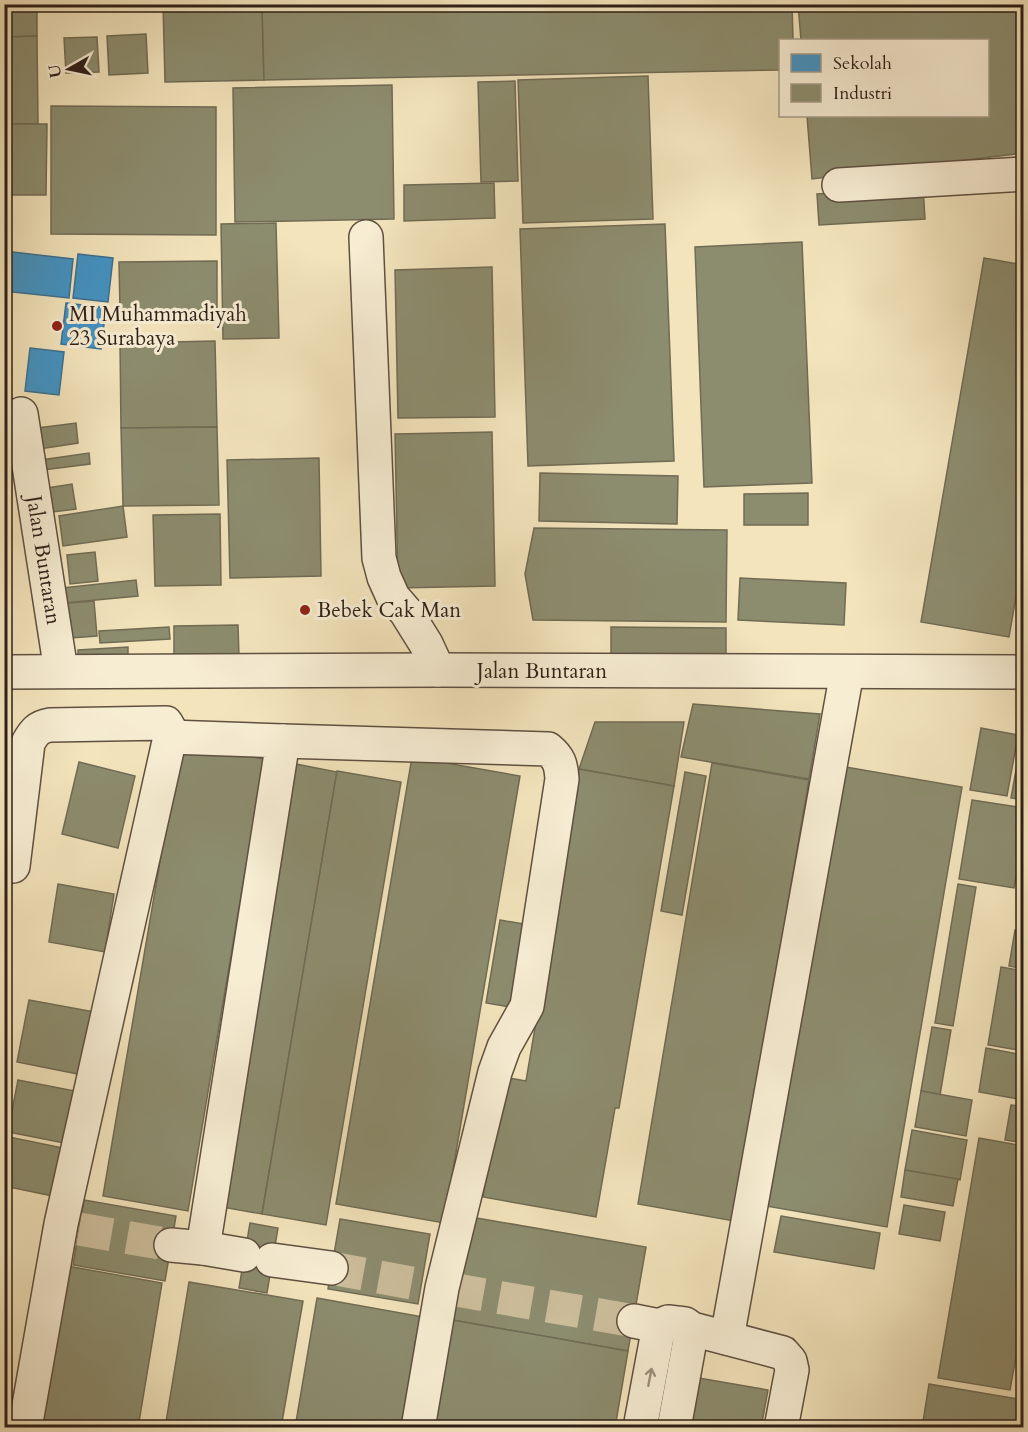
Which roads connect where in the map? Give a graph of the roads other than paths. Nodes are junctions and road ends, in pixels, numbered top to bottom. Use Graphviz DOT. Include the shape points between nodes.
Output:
graph roads {
  1 [pos="1023,174"];
  2 [pos="839,185"];
  3 [pos="366,237"];
  4 [pos="21,414"];
  5 [pos="438,670"];
  6 [pos="62,671"];
  7 [pos="4,672"];
  8 [pos="847,672"];
  9 [pos="1023,672"];
  10 [pos="170,737"];
  11 [pos="283,741"];
  12 [pos="13,866"];
  13 [pos="171,1245"];
  14 [pos="203,1248"];
  15 [pos="331,1268"];
  16 [pos="692,1329"];
  17 [pos="727,1338"];
  18 [pos="25,1428"];
  19 [pos="418,1428"];
  20 [pos="640,1428"];
  21 [pos="675,1428"];
  22 [pos="781,1428"];
  1 -- 2 [label="street"];
  3 -- 5 [label="street" via="379,558 393,597 416,628"];
  4 -- 6 [label="street, Jalan Buntaran"];
  5 -- 6 [label="street, Jalan Buntaran"];
  5 -- 8 [label="street, Jalan Buntaran"];
  6 -- 7 [label="street, Jalan Buntaran"];
  8 -- 9 [label="street, Jalan Buntaran"];
  8 -- 17 [label="street"];
  10 -- 11 [label="street"];
  10 -- 12 [label="street" via="166,723 50,725 34,731 28,743"];
  10 -- 18 [label="street"];
  11 -- 14 [label="street"];
  11 -- 19 [label="street" via="548,749 561,765 527,1006 495,1072 438,1287"];
  13 -- 14 [label="street"];
  14 -- 15 [label="street"];
  16 -- 17 [label="street"];
  20 -- 16 [label="street, one-way" via="646,1324 679,1323"];
  16 -- 21 [label="street"];
  17 -- 22 [label="street" via="783,1353 790,1361 792,1370"];
}
